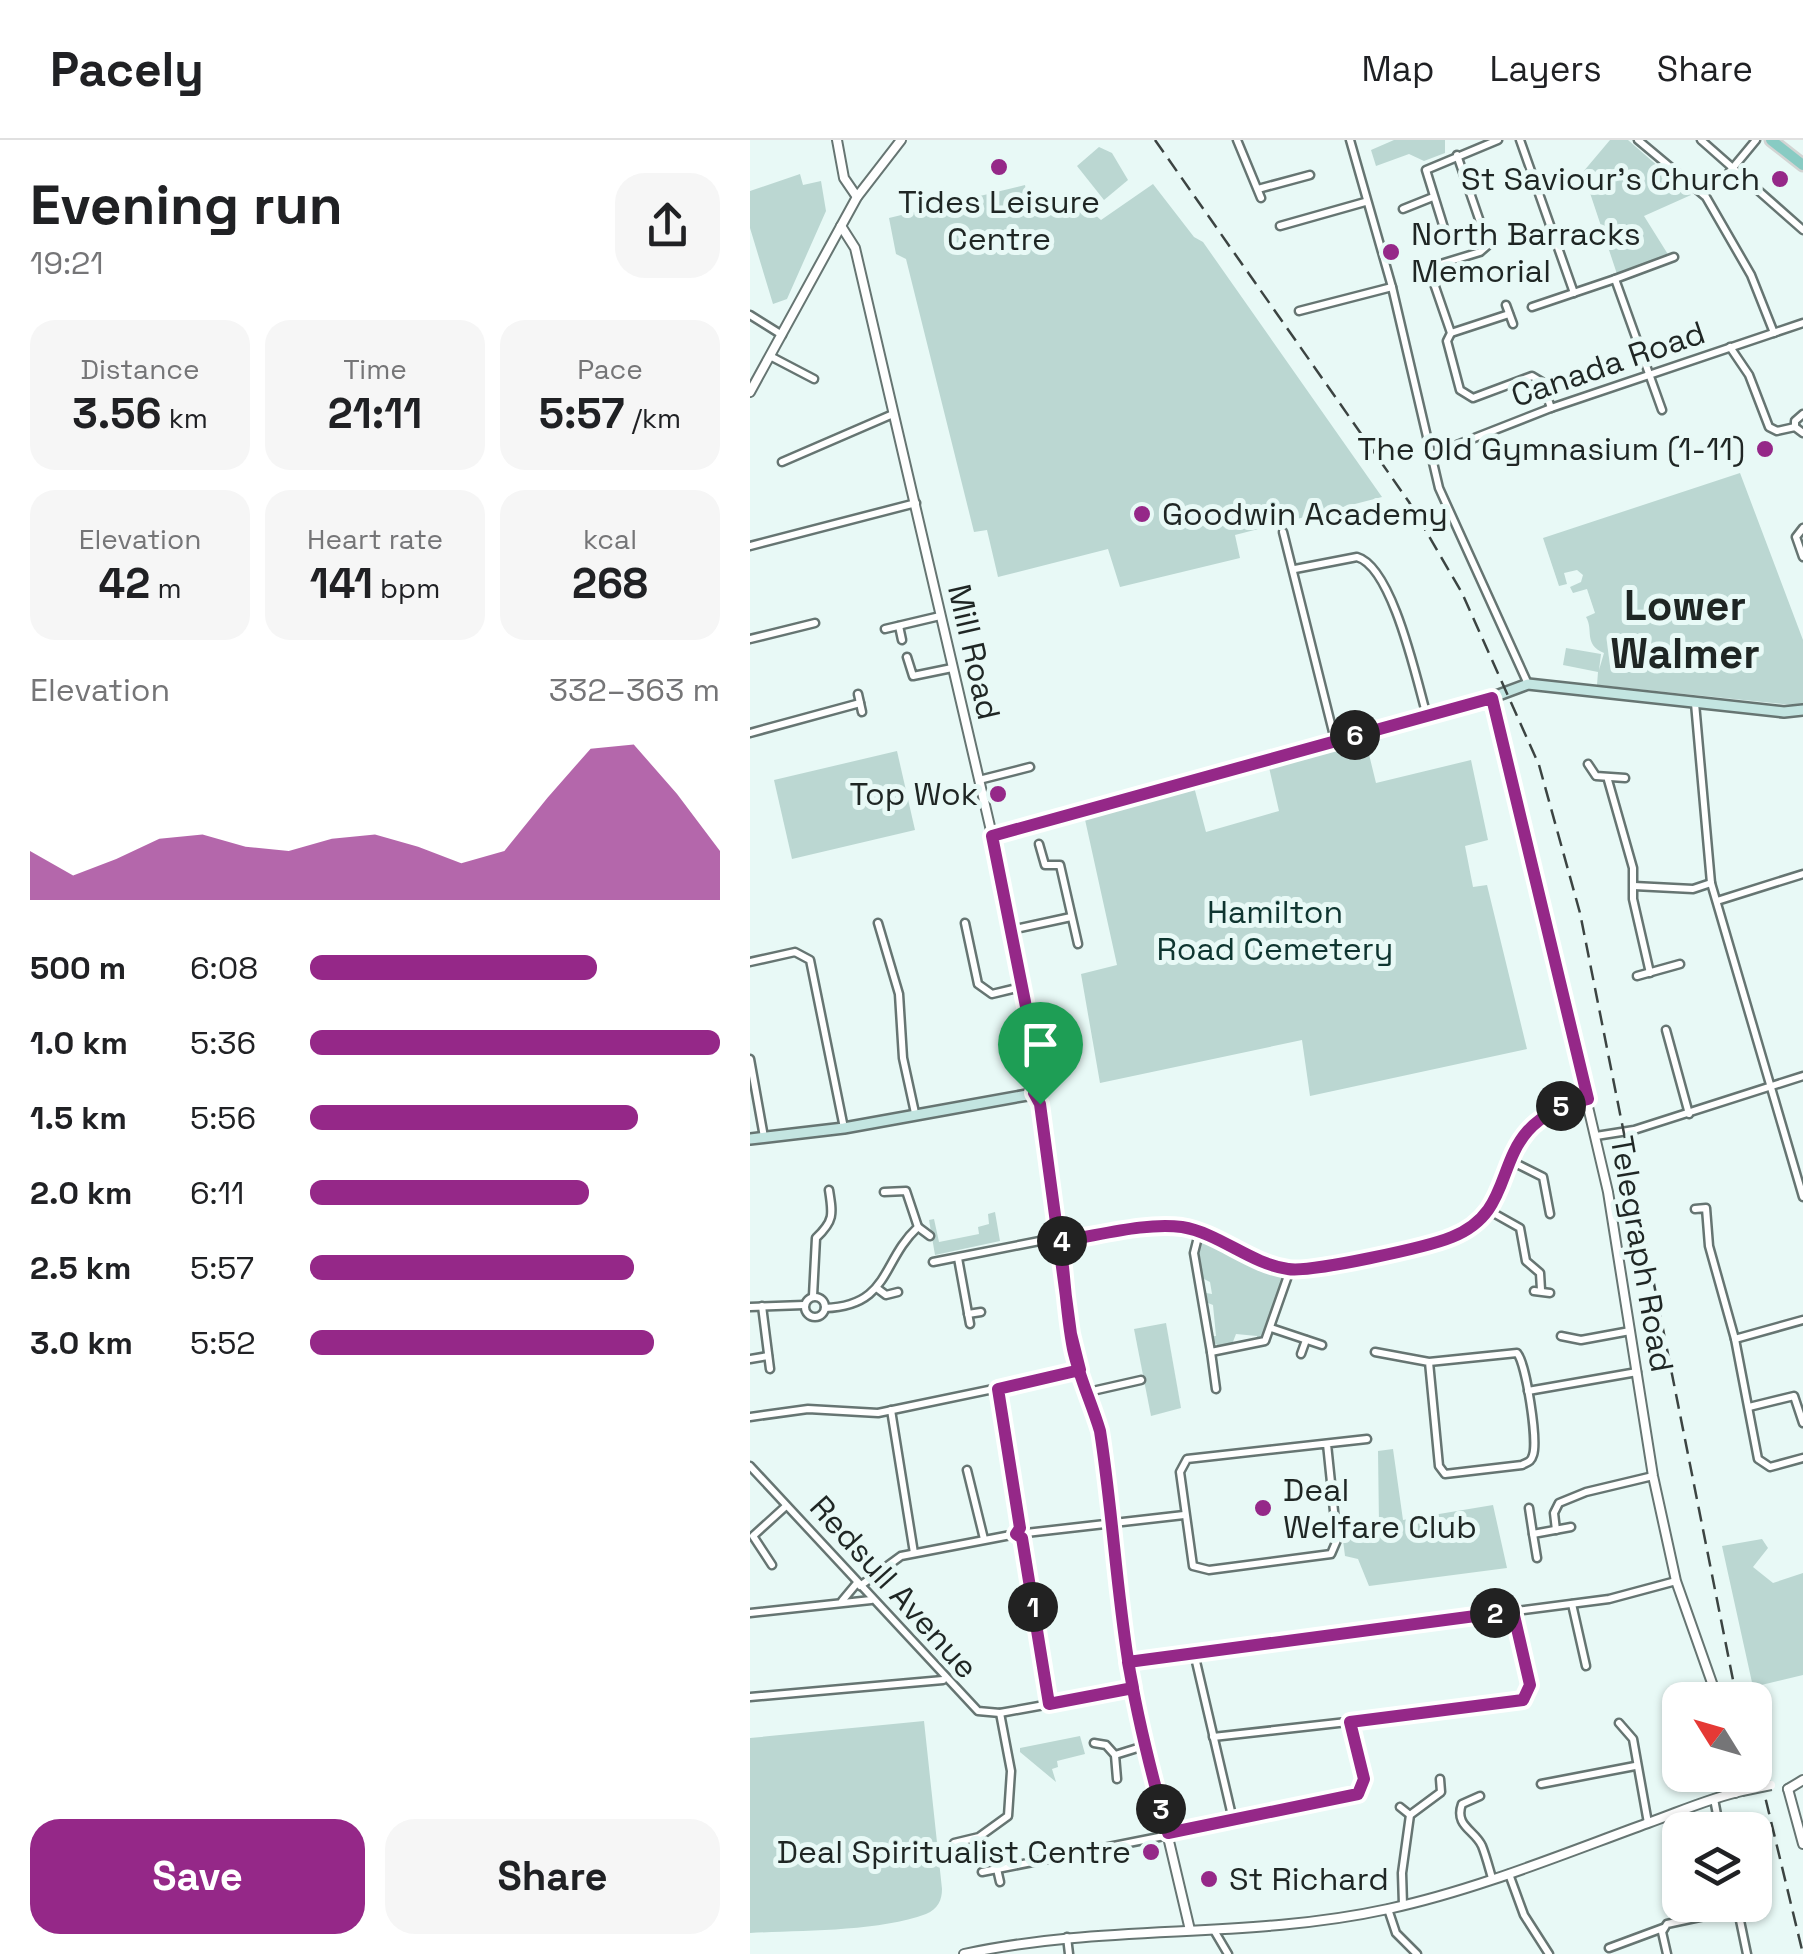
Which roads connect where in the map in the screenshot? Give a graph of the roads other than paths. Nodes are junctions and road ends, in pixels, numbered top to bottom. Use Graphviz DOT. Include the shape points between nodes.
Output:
graph roads {
  1 [pos="838,140"];
  2 [pos="902,140"];
  3 [pos="1237,140"];
  4 [pos="1350,140"];
  5 [pos="1498,140"];
  6 [pos="1520,140"];
  7 [pos="1638,140"];
  8 [pos="1701,140"];
  9 [pos="1756,140"];
  10 [pos="1771,140"];
  11 [pos="1457,155"];
  12 [pos="1803,165"];
  13 [pos="1734,167"];
  14 [pos="1310,175"];
  15 [pos="1300,178"];
  16 [pos="1699,188"];
  17 [pos="1303,189"];
  18 [pos="857,196"];
  19 [pos="1433,197"];
  20 [pos="1366,202"];
  21 [pos="1403,208"];
  22 [pos="841,226"];
  23 [pos="1280,226"];
  24 [pos="1444,228"];
  25 [pos="1803,230"];
  26 [pos="1674,257"];
  27 [pos="1615,279"];
  28 [pos="1392,287"];
  29 [pos="1574,293"];
  30 [pos="1506,304"];
  31 [pos="1532,307"];
  32 [pos="1298,311"];
  33 [pos="1510,314"];
  34 [pos="750,315"];
  35 [pos="1803,323"];
  36 [pos="1512,324"];
  37 [pos="1452,333"];
  38 [pos="1774,333"];
  39 [pos="782,335"];
  40 [pos="1730,347"];
  41 [pos="770,356"];
  42 [pos="1650,375"];
  43 [pos="814,380"];
  44 [pos="750,392"];
  45 [pos="1551,408"];
  46 [pos="1662,410"];
  47 [pos="894,414"];
  48 [pos="1803,414"];
  49 [pos="1796,427"];
  50 [pos="1803,433"];
  51 [pos="1430,455"];
  52 [pos="782,462"];
  53 [pos="916,504"];
  54 [pos="1803,528"];
  55 [pos="1283,532"];
  56 [pos="750,546"];
  57 [pos="1803,557"];
  58 [pos="1295,569"];
  59 [pos="940,616"];
  60 [pos="816,623"];
  61 [pos="898,626"];
  62 [pos="886,629"];
  63 [pos="750,639"];
  64 [pos="902,640"];
  65 [pos="907,656"];
  66 [pos="952,668"];
  67 [pos="1528,684"];
  68 [pos="858,694"];
  69 [pos="1492,698"];
  70 [pos="1695,702"];
  71 [pos="1803,710"];
  72 [pos="1426,716"];
  73 [pos="750,733"];
  74 [pos="1335,740"];
  75 [pos="1588,764"];
  76 [pos="1030,767"];
  77 [pos="1625,778"];
  78 [pos="977,780"];
  79 [pos="1608,780"];
  80 [pos="992,836"];
  81 [pos="1039,844"];
  82 [pos="1803,874"];
  83 [pos="1711,884"];
  84 [pos="1634,886"];
  85 [pos="1717,901"];
  86 [pos="1072,918"];
  87 [pos="965,922"];
  88 [pos="878,923"];
  89 [pos="1010,930"];
  90 [pos="1078,944"];
  91 [pos="750,962"];
  92 [pos="1680,964"];
  93 [pos="1650,973"];
  94 [pos="1637,976"];
  95 [pos="1022,986"];
  96 [pos="1666,1030"];
  97 [pos="750,1058"];
  98 [pos="1803,1076"];
  99 [pos="1770,1086"];
  100 [pos="1034,1093"];
  101 [pos="1588,1099"];
  102 [pos="915,1113"];
  103 [pos="1689,1114"];
  104 [pos="844,1128"];
  105 [pos="1596,1136"];
  106 [pos="764,1137"];
  107 [pos="750,1139"];
  108 [pos="1510,1160"];
  109 [pos="829,1190"];
  110 [pos="884,1192"];
  111 [pos="1803,1197"];
  112 [pos="1694,1209"];
  113 [pos="1488,1210"];
  114 [pos="1550,1214"];
  115 [pos="918,1227"];
  116 [pos="1199,1233"];
  117 [pos="930,1236"];
  118 [pos="1060,1239"];
  119 [pos="958,1258"];
  120 [pos="932,1262"];
  121 [pos="1290,1270"];
  122 [pos="878,1289"];
  123 [pos="898,1292"];
  124 [pos="1550,1293"];
  125 [pos="814,1296"];
  126 [pos="804,1305"];
  127 [pos="750,1306"];
  128 [pos="762,1306"];
  129 [pos="825,1308"];
  130 [pos="982,1312"];
  131 [pos="968,1314"];
  132 [pos="1803,1320"];
  133 [pos="970,1324"];
  134 [pos="1271,1328"];
  135 [pos="1630,1331"];
  136 [pos="1562,1336"];
  137 [pos="1735,1339"];
  138 [pos="1306,1340"];
  139 [pos="1322,1345"];
  140 [pos="1212,1352"];
  141 [pos="1375,1352"];
  142 [pos="1301,1354"];
  143 [pos="768,1356"];
  144 [pos="750,1359"];
  145 [pos="1429,1362"];
  146 [pos="770,1369"];
  147 [pos="1080,1370"];
  148 [pos="1637,1372"];
  149 [pos="1142,1380"];
  150 [pos="998,1389"];
  151 [pos="1216,1389"];
  152 [pos="1528,1391"];
  153 [pos="1088,1392"];
  154 [pos="1749,1406"];
  155 [pos="890,1410"];
  156 [pos="750,1417"];
  157 [pos="1802,1423"];
  158 [pos="1367,1439"];
  159 [pos="1327,1444"];
  160 [pos="1803,1458"];
  161 [pos="750,1466"];
  162 [pos="966,1470"];
  163 [pos="1653,1476"];
  164 [pos="786,1506"];
  165 [pos="1529,1508"];
  166 [pos="1184,1515"];
  167 [pos="1111,1523"];
  168 [pos="1570,1527"];
  169 [pos="1556,1530"];
  170 [pos="1021,1533"];
  171 [pos="751,1534"];
  172 [pos="1533,1534"];
  173 [pos="984,1540"];
  174 [pos="914,1553"];
  175 [pos="1537,1558"];
  176 [pos="772,1565"];
  177 [pos="1676,1580"];
  178 [pos="858,1585"];
  179 [pos="872,1600"];
  180 [pos="842,1602"];
  181 [pos="1572,1604"];
  182 [pos="1513,1611"];
  183 [pos="750,1613"];
  184 [pos="1194,1654"];
  185 [pos="928,1661"];
  186 [pos="1128,1662"];
  187 [pos="1586,1666"];
  188 [pos="914,1679"];
  189 [pos="946,1680"];
  190 [pos="1712,1682"];
  191 [pos="1133,1688"];
  192 [pos="750,1696"];
  193 [pos="1049,1704"];
  194 [pos="1000,1714"];
  195 [pos="1350,1722"];
  196 [pos="1619,1723"];
  197 [pos="1214,1737"];
  198 [pos="1094,1743"];
  199 [pos="1144,1746"];
  200 [pos="1115,1755"];
  201 [pos="1635,1766"];
  202 [pos="1118,1778"];
  203 [pos="1440,1779"];
  204 [pos="1803,1780"];
  205 [pos="1550,1782"];
  206 [pos="1540,1784"];
  207 [pos="1772,1785"];
  208 [pos="1788,1789"];
  209 [pos="1552,1792"];
  210 [pos="1738,1792"];
  211 [pos="1480,1796"];
  212 [pos="1714,1799"];
  213 [pos="1400,1806"];
  214 [pos="1717,1812"];
  215 [pos="1410,1815"];
  216 [pos="1233,1820"];
  217 [pos="1648,1824"];
  218 [pos="1168,1834"];
  219 [pos="954,1843"];
  220 [pos="1803,1844"];
  221 [pos="997,1869"];
  222 [pos="982,1872"];
  223 [pos="1508,1873"];
  224 [pos="1492,1878"];
  225 [pos="1000,1882"];
  226 [pos="1403,1905"];
  227 [pos="1388,1909"];
  228 [pos="1682,1922"];
  229 [pos="1740,1922"];
  230 [pos="1664,1927"];
  231 [pos="1190,1930"];
  232 [pos="1219,1931"];
  233 [pos="1067,1936"];
  234 [pos="1616,1948"];
  235 [pos="1225,1951"];
  236 [pos="1414,1953"];
  237 [pos="964,1954"];
  238 [pos="1070,1954"];
  239 [pos="1548,1954"];
  240 [pos="1667,1954"];
  241 [pos="1747,1954"];
  1 -- 18 [label="street" via="844,178"];
  2 -- 18 [label="street"];
  3 -- 15 [label="street" via="1259,194"];
  4 -- 20 [label="street"];
  5 -- 11 [label="street"];
  6 -- 29 [label="street"];
  7 -- 16 [label="street"];
  8 -- 13 [label="street"];
  9 -- 13 [label="street"];
  10 -- 12 [label="main road"];
  11 -- 19 [label="street" via="1426,170"];
  11 -- 37 [label="street" via="1488,244 1430,272"];
  13 -- 16 [label="street"];
  13 -- 25 [label="street"];
  14 -- 15 [label="street"];
  15 -- 17 [label="street"];
  16 -- 38 [label="street" via="1751,274"];
  18 -- 22 [label="street"];
  19 -- 21 [label="street"];
  19 -- 24 [label="street"];
  20 -- 23 [label="street"];
  20 -- 28 [label="street"];
  22 -- 39 [label="street"];
  22 -- 47 [label="street, Mill Road" via="853,240"];
  26 -- 27 [label="street"];
  27 -- 29 [label="street"];
  27 -- 42 [label="street"];
  28 -- 32 [label="street"];
  28 -- 51 [label="street"];
  29 -- 31 [label="street"];
  30 -- 33 [label="street"];
  33 -- 36 [label="street"];
  33 -- 37 [label="street"];
  34 -- 39 [label="street"];
  35 -- 38 [label="street, Canada Road"];
  37 -- 45 [label="street" via="1447,341 1462,395 1473,398 1532,376 1542,382"];
  38 -- 40 [label="street, Canada Road"];
  39 -- 41 [label="street"];
  40 -- 42 [label="street, Canada Road"];
  40 -- 49 [label="street" via="1750,374 1769,427"];
  41 -- 43 [label="street"];
  41 -- 44 [label="street"];
  42 -- 45 [label="street, Canada Road"];
  42 -- 46 [label="street"];
  45 -- 51 [label="street, Canada Road"];
  47 -- 52 [label="street" via="809,444"];
  47 -- 53 [label="street, Mill Road"];
  48 -- 49 [label="street"];
  49 -- 50 [label="street"];
  51 -- 67 [label="street" via="1455,531"];
  53 -- 56 [label="street"];
  53 -- 59 [label="street, Mill Road"];
  54 -- 57 [label="street" via="1796,538"];
  55 -- 58 [label="street"];
  58 -- 72 [label="street" via="1357,557 1371,565 1402,624"];
  58 -- 74 [label="street"];
  59 -- 61 [label="street"];
  59 -- 66 [label="street, Mill Road"];
  60 -- 63 [label="street"];
  61 -- 62 [label="street"];
  61 -- 64 [label="street"];
  65 -- 66 [label="street" via="913,676"];
  66 -- 78 [label="street, Mill Road"];
  67 -- 69 [label="main road"];
  67 -- 70 [label="main road"];
  68 -- 73 [label="street" via="861,707"];
  69 -- 72 [label="main road"];
  69 -- 101 [label="street, Telegraph Road"];
  70 -- 71 [label="main road"];
  70 -- 83 [label="street"];
  72 -- 74 [label="main road"];
  74 -- 80 [label="main road"];
  75 -- 79 [label="street"];
  76 -- 78 [label="street"];
  77 -- 79 [label="street"];
  78 -- 80 [label="street, Mill Road"];
  79 -- 84 [label="street"];
  80 -- 89 [label="main road, Mill Road"];
  81 -- 86 [label="street" via="1045,865 1060,865"];
  82 -- 85 [label="street"];
  83 -- 84 [label="street"];
  83 -- 85 [label="street"];
  84 -- 93 [label="street"];
  85 -- 99 [label="street"];
  86 -- 89 [label="street"];
  86 -- 90 [label="street"];
  87 -- 95 [label="street" via="978,984 992,994"];
  88 -- 102 [label="street" via="899,994"];
  89 -- 95 [label="main road, Mill Road"];
  91 -- 104 [label="street" via="795,952 810,960"];
  92 -- 93 [label="street"];
  93 -- 94 [label="street"];
  95 -- 100 [label="main road, Mill Road" via="1039,1072"];
  96 -- 103 [label="street"];
  97 -- 106 [label="street"];
  98 -- 99 [label="street"];
  99 -- 103 [label="street"];
  99 -- 111 [label="street"];
  100 -- 102 [label="main road"];
  100 -- 118 [label="street" via="1043,1115"];
  101 -- 105 [label="street, Telegraph Road"];
  101 -- 108 [label="street" via="1535,1120"];
  102 -- 104 [label="main road"];
  103 -- 105 [label="street"];
  104 -- 106 [label="main road"];
  105 -- 135 [label="street, Telegraph Road"];
  106 -- 107 [label="main road"];
  108 -- 113 [label="street"];
  108 -- 114 [label="street" via="1543,1177"];
  109 -- 125 [label="street" via="832,1223 816,1238"];
  110 -- 115 [label="street" via="906,1191"];
  112 -- 137 [label="street" via="1706,1208 1709,1216 1710,1246"];
  113 -- 121 [label="street" via="1445,1240"];
  113 -- 124 [label="street" via="1520,1228 1538,1290"];
  115 -- 117 [label="street"];
  115 -- 122 [label="street"];
  116 -- 118 [label="street" via="1168,1227"];
  116 -- 121 [label="street"];
  116 -- 140 [label="street" via="1194,1253"];
  118 -- 119 [label="street"];
  118 -- 147 [label="street"];
  119 -- 120 [label="street"];
  119 -- 131 [label="street"];
  121 -- 134 [label="street"];
  122 -- 123 [label="street"];
  122 -- 129 [label="street"];
  125 -- 126 [label="street"];
  125 -- 129 [label="street"];
  126 -- 128 [label="street"];
  126 -- 129 [label="street" via="812,1317"];
  127 -- 128 [label="street"];
  128 -- 143 [label="street"];
  130 -- 131 [label="street"];
  131 -- 133 [label="street"];
  132 -- 137 [label="street"];
  134 -- 138 [label="street"];
  134 -- 140 [label="street" via="1261,1344"];
  135 -- 136 [label="street" via="1580,1340"];
  135 -- 148 [label="street, Telegraph Road"];
  137 -- 154 [label="street"];
  138 -- 139 [label="street"];
  138 -- 142 [label="street"];
  140 -- 151 [label="street"];
  141 -- 145 [label="street"];
  143 -- 144 [label="street"];
  143 -- 146 [label="street"];
  145 -- 152 [label="street" via="1512,1351 1524,1361"];
  145 -- 152 [label="street" via="1439,1466 1450,1476 1530,1460"];
  147 -- 150 [label="street"];
  147 -- 153 [label="street"];
  148 -- 152 [label="street"];
  148 -- 163 [label="street, Telegraph Road"];
  149 -- 153 [label="street"];
  150 -- 155 [label="street"];
  150 -- 170 [label="street"];
  153 -- 167 [label="street" via="1100,1431"];
  154 -- 157 [label="street" via="1794,1396"];
  154 -- 160 [label="street" via="1763,1466"];
  155 -- 156 [label="street" via="808,1409"];
  155 -- 174 [label="street"];
  158 -- 159 [label="street"];
  159 -- 166 [label="street" via="1187,1459 1180,1472"];
  159 -- 166 [label="street" via="1337,1540 1327,1558 1198,1569 1189,1557"];
  161 -- 164 [label="street, Redsull Avenue"];
  162 -- 173 [label="street"];
  163 -- 169 [label="street" via="1564,1501 1554,1513"];
  163 -- 177 [label="street, Telegraph Road"];
  164 -- 171 [label="street"];
  164 -- 178 [label="street, Redsull Avenue"];
  165 -- 172 [label="street"];
  166 -- 167 [label="street"];
  167 -- 170 [label="street"];
  167 -- 186 [label="street"];
  168 -- 169 [label="street"];
  169 -- 172 [label="street"];
  170 -- 173 [label="street"];
  170 -- 193 [label="street"];
  171 -- 176 [label="street"];
  172 -- 175 [label="street"];
  173 -- 174 [label="street"];
  174 -- 178 [label="street"];
  177 -- 181 [label="street"];
  177 -- 190 [label="street, Telegraph Road"];
  178 -- 179 [label="street, Redsull Avenue"];
  178 -- 180 [label="street"];
  179 -- 180 [label="street"];
  179 -- 185 [label="street, Redsull Avenue"];
  180 -- 183 [label="street"];
  181 -- 182 [label="street"];
  181 -- 187 [label="street"];
  182 -- 184 [label="street"];
  182 -- 195 [label="street" via="1530,1685 1523,1700"];
  184 -- 186 [label="street"];
  184 -- 197 [label="street"];
  185 -- 188 [label="street"];
  185 -- 189 [label="street, Redsull Avenue"];
  186 -- 191 [label="street"];
  188 -- 189 [label="street"];
  188 -- 192 [label="street"];
  189 -- 194 [label="street, Redsull Avenue" via="978,1711"];
  191 -- 193 [label="street, Redsull Avenue"];
  191 -- 199 [label="street"];
  193 -- 194 [label="street, Redsull Avenue"];
  194 -- 219 [label="street" via="1010,1771 1008,1816 980,1837"];
  195 -- 197 [label="street"];
  195 -- 216 [label="street" via="1364,1779 1358,1794"];
  196 -- 201 [label="street" via="1634,1739"];
  197 -- 216 [label="street"];
  198 -- 200 [label="street"];
  199 -- 200 [label="street"];
  199 -- 218 [label="street"];
  200 -- 202 [label="street"];
  201 -- 205 [label="street"];
  201 -- 217 [label="street"];
  203 -- 215 [label="street" via="1441,1792"];
  204 -- 208 [label="street"];
  205 -- 206 [label="street"];
  205 -- 209 [label="street"];
  207 -- 208 [label="street, bridge"];
  208 -- 220 [label="street"];
  210 -- 212 [label="street"];
  211 -- 224 [label="street" via="1459,1812 1481,1842"];
  212 -- 214 [label="street"];
  212 -- 217 [label="street"];
  213 -- 215 [label="street"];
  215 -- 226 [label="street"];
  216 -- 218 [label="street"];
  217 -- 223 [label="street"];
  218 -- 221 [label="street"];
  218 -- 231 [label="street"];
  221 -- 222 [label="street"];
  221 -- 225 [label="street"];
  223 -- 224 [label="street"];
  223 -- 239 [label="street"];
  224 -- 226 [label="street"];
  226 -- 227 [label="street"];
  227 -- 232 [label="street"];
  227 -- 236 [label="street" via="1396,1933"];
  228 -- 230 [label="street"];
  229 -- 241 [label="street"];
  230 -- 234 [label="street"];
  230 -- 240 [label="street"];
  231 -- 232 [label="street"];
  231 -- 233 [label="street"];
  232 -- 235 [label="street"];
  233 -- 237 [label="street"];
  233 -- 238 [label="street"];
}
